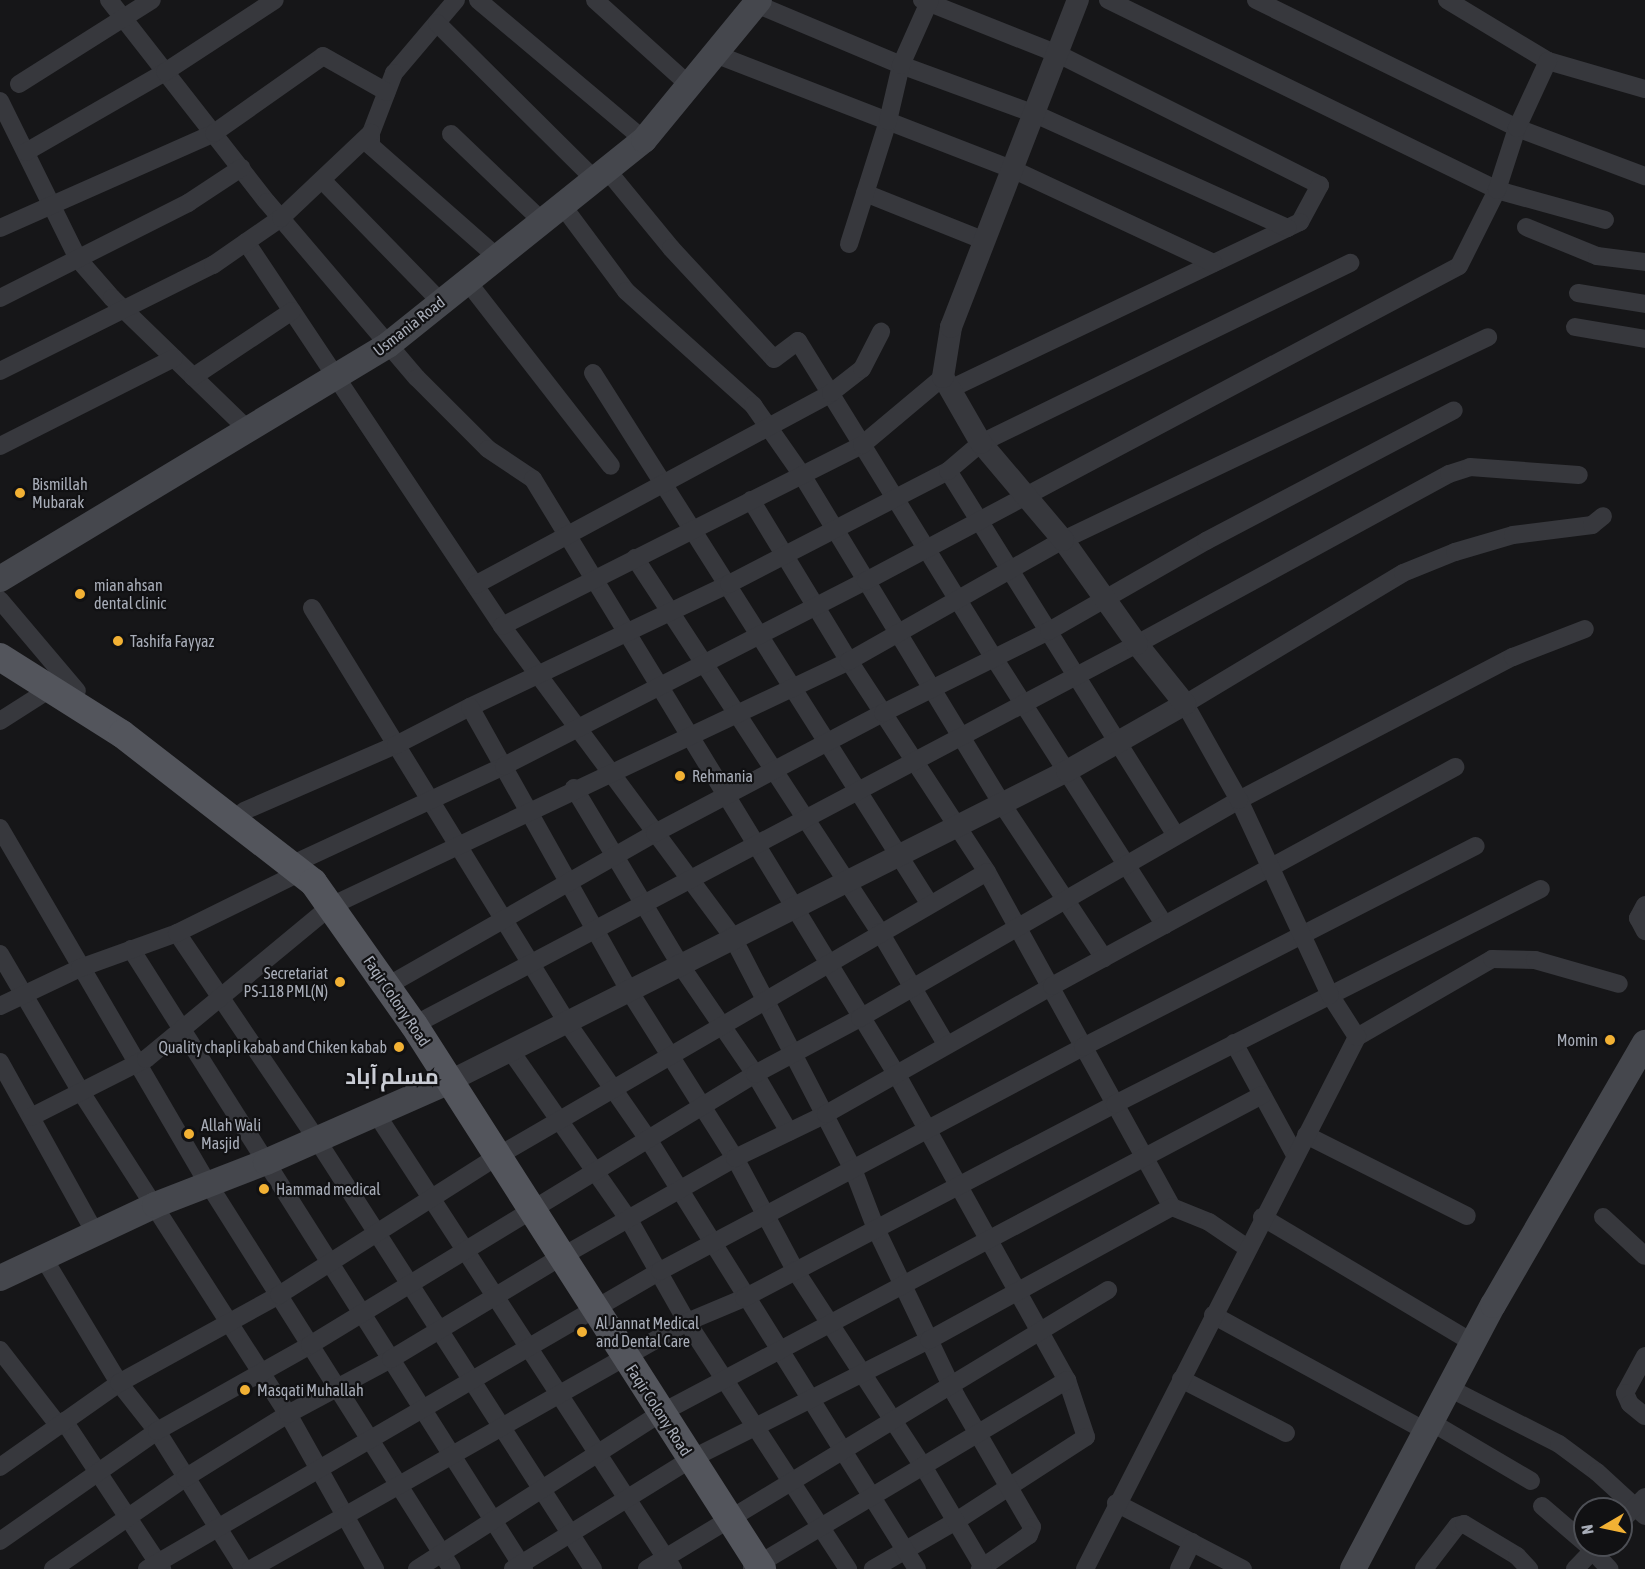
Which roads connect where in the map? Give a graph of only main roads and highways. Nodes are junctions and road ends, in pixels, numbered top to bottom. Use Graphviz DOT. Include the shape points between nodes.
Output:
graph roads {
  1 [pos="757,2"];
  2 [pos="0,579"];
  3 [pos="0,657"];
  4 [pos="1645,1043"];
  5 [pos="450,1081"];
  6 [pos="0,1278"];
  7 [pos="757,1567"];
  8 [pos="1353,1569"];
  1 -- 2 [label="main road, Usmania Road" via="644,140 388,345"];
  3 -- 5 [label="main road, Faqir Colony Road" via="64,690 298,868 331,906"];
  4 -- 8 [label="main road" via="1473,1343"];
  5 -- 6 [label="main road" via="266,1162 155,1205"];
  5 -- 7 [label="main road, Faqir Colony Road"];
}
